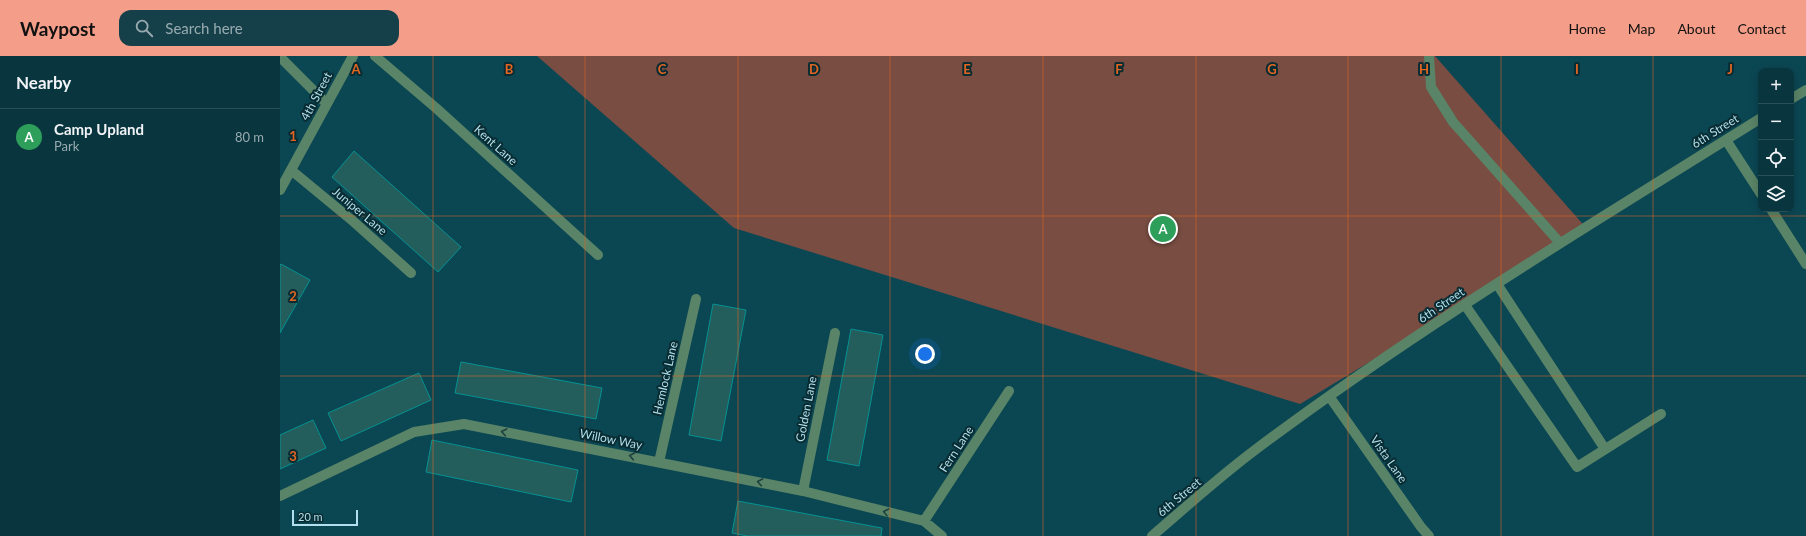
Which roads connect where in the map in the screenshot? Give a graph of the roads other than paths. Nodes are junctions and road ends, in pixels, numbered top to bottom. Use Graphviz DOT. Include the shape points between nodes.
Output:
graph roads {
  1 [pos="353,56"];
  2 [pos="375,56"];
  3 [pos="1429,56"];
  4 [pos="280,57"];
  5 [pos="1806,90"];
  6 [pos="1794,97"];
  7 [pos="327,104"];
  8 [pos="1758,120"];
  9 [pos="1726,140"];
  10 [pos="291,170"];
  11 [pos="1758,189"];
  12 [pos="280,190"];
  13 [pos="1773,212"];
  14 [pos="1560,243"];
  15 [pos="598,255"];
  16 [pos="1806,264"];
  17 [pos="411,273"];
  18 [pos="1497,284"];
  19 [pos="696,299"];
  20 [pos="1465,305"];
  21 [pos="835,334"];
  22 [pos="1009,391"];
  23 [pos="1329,396"];
  24 [pos="1661,414"];
  25 [pos="1605,449"];
  26 [pos="659,462"];
  27 [pos="803,491"];
  28 [pos="280,496"];
  29 [pos="924,521"];
  30 [pos="942,536"];
  31 [pos="1152,536"];
  32 [pos="1429,536"];
  1 -- 7 [label="street, 4th Street"];
  2 -- 15 [label="street, Kent Lane"];
  3 -- 14 [label="street" via="1431,87 1453,122"];
  4 -- 7 [label="street"];
  5 -- 6 [label="street"];
  7 -- 10 [label="street, 4th Street"];
  8 -- 9 [label="street, 6th Street"];
  9 -- 11 [label="street"];
  9 -- 14 [label="street, 6th Street"];
  10 -- 12 [label="street, 4th Street"];
  10 -- 17 [label="street, Juniper Lane"];
  13 -- 16 [label="street"];
  14 -- 18 [label="street, 6th Street"];
  18 -- 20 [label="street, 6th Street"];
  18 -- 25 [label="street"];
  19 -- 26 [label="street, Hemlock Lane"];
  20 -- 23 [label="street, 6th Street"];
  20 -- 25 [label="street" via="1577,467"];
  21 -- 27 [label="street, Golden Lane"];
  22 -- 29 [label="street, Fern Lane"];
  23 -- 31 [label="street, 6th Street" via="1253,452"];
  23 -- 32 [label="street, Vista Lane"];
  24 -- 25 [label="street"];
  27 -- 26 [label="street, Willow Way, one-way"];
  26 -- 28 [label="street, Willow Way, one-way" via="464,424 414,432"];
  29 -- 27 [label="street, Willow Way, one-way"];
  29 -- 30 [label="street, Willow Way"];
}
